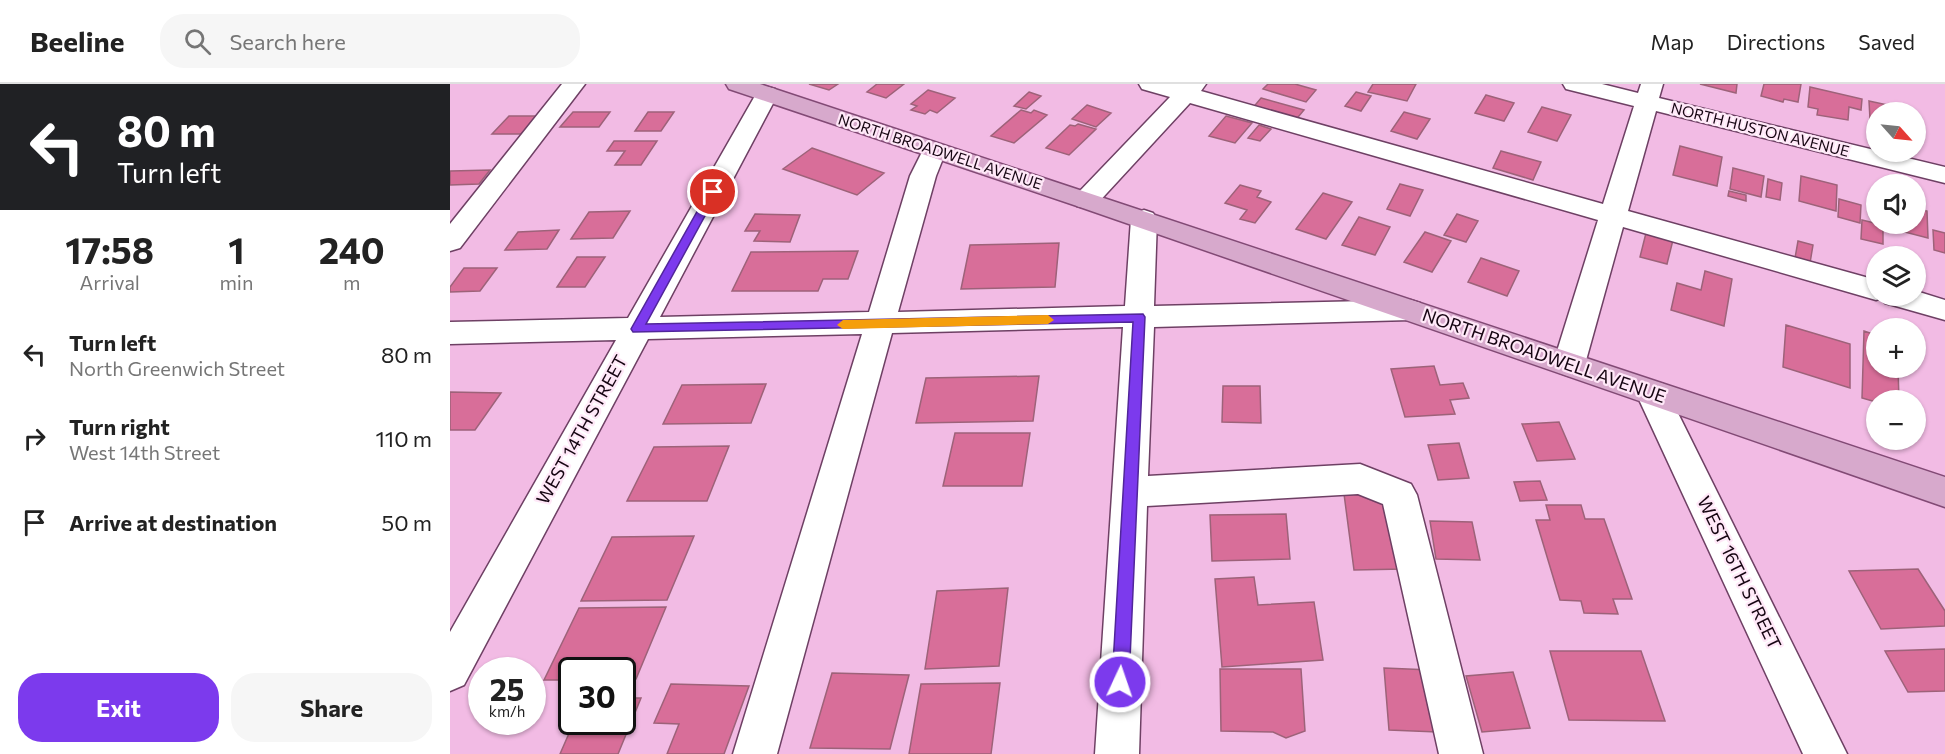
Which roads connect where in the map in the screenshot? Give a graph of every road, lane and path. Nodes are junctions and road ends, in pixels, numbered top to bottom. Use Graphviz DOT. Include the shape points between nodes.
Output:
graph roads {
  1 [pos="574,84"];
  2 [pos="737,84"];
  3 [pos="1150,84"];
  4 [pos="1574,84"];
  5 [pos="1190,89"];
  6 [pos="1649,93"];
  7 [pos="767,94"];
  8 [pos="934,151"];
  9 [pos="1945,175"];
  10 [pos="1086,200"];
  11 [pos="1613,215"];
  12 [pos="1144,219"];
  13 [pos="450,242"];
  14 [pos="1866,287"];
  15 [pos="1926,305"];
  16 [pos="1410,310"];
  17 [pos="1945,310"];
  18 [pos="1139,317"];
  19 [pos="880,324"];
  20 [pos="638,329"];
  21 [pos="450,333"];
  22 [pos="1569,364"];
  23 [pos="1652,393"];
  24 [pos="1130,492"];
  25 [pos="1945,492"];
  26 [pos="450,671"];
  27 [pos="755,754"];
  28 [pos="1117,754"];
  29 [pos="1461,754"];
  30 [pos="1825,754"];
  1 -- 13 [label="street"];
  2 -- 7 [label="main road, NORTH BROADWELL AVENUE"];
  3 -- 5 [label="street"];
  4 -- 6 [label="street, NORTH HUSTON AVENUE"];
  5 -- 10 [label="street"];
  5 -- 11 [label="street"];
  6 -- 9 [label="street, NORTH HUSTON AVENUE"];
  6 -- 11 [label="street"];
  7 -- 8 [label="main road, NORTH BROADWELL AVENUE"];
  7 -- 20 [label="street, WEST 14TH STREET"];
  8 -- 10 [label="main road, NORTH BROADWELL AVENUE"];
  8 -- 19 [label="street" via="923,176"];
  10 -- 12 [label="main road, NORTH BROADWELL AVENUE"];
  11 -- 14 [label="street"];
  11 -- 22 [label="street"];
  12 -- 16 [label="main road, NORTH BROADWELL AVENUE"];
  12 -- 18 [label="street"];
  15 -- 17 [label="street"];
  16 -- 18 [label="street"];
  16 -- 22 [label="main road, NORTH BROADWELL AVENUE"];
  18 -- 19 [label="street"];
  18 -- 24 [label="street"];
  19 -- 20 [label="street"];
  19 -- 27 [label="street"];
  20 -- 21 [label="street"];
  20 -- 26 [label="street, WEST 14TH STREET"];
  22 -- 23 [label="main road, NORTH BROADWELL AVENUE"];
  23 -- 25 [label="main road, NORTH BROADWELL AVENUE"];
  23 -- 30 [label="street, WEST 16TH STREET"];
  24 -- 28 [label="street"];
  24 -- 29 [label="street" via="1360,479 1399,495"];
}
